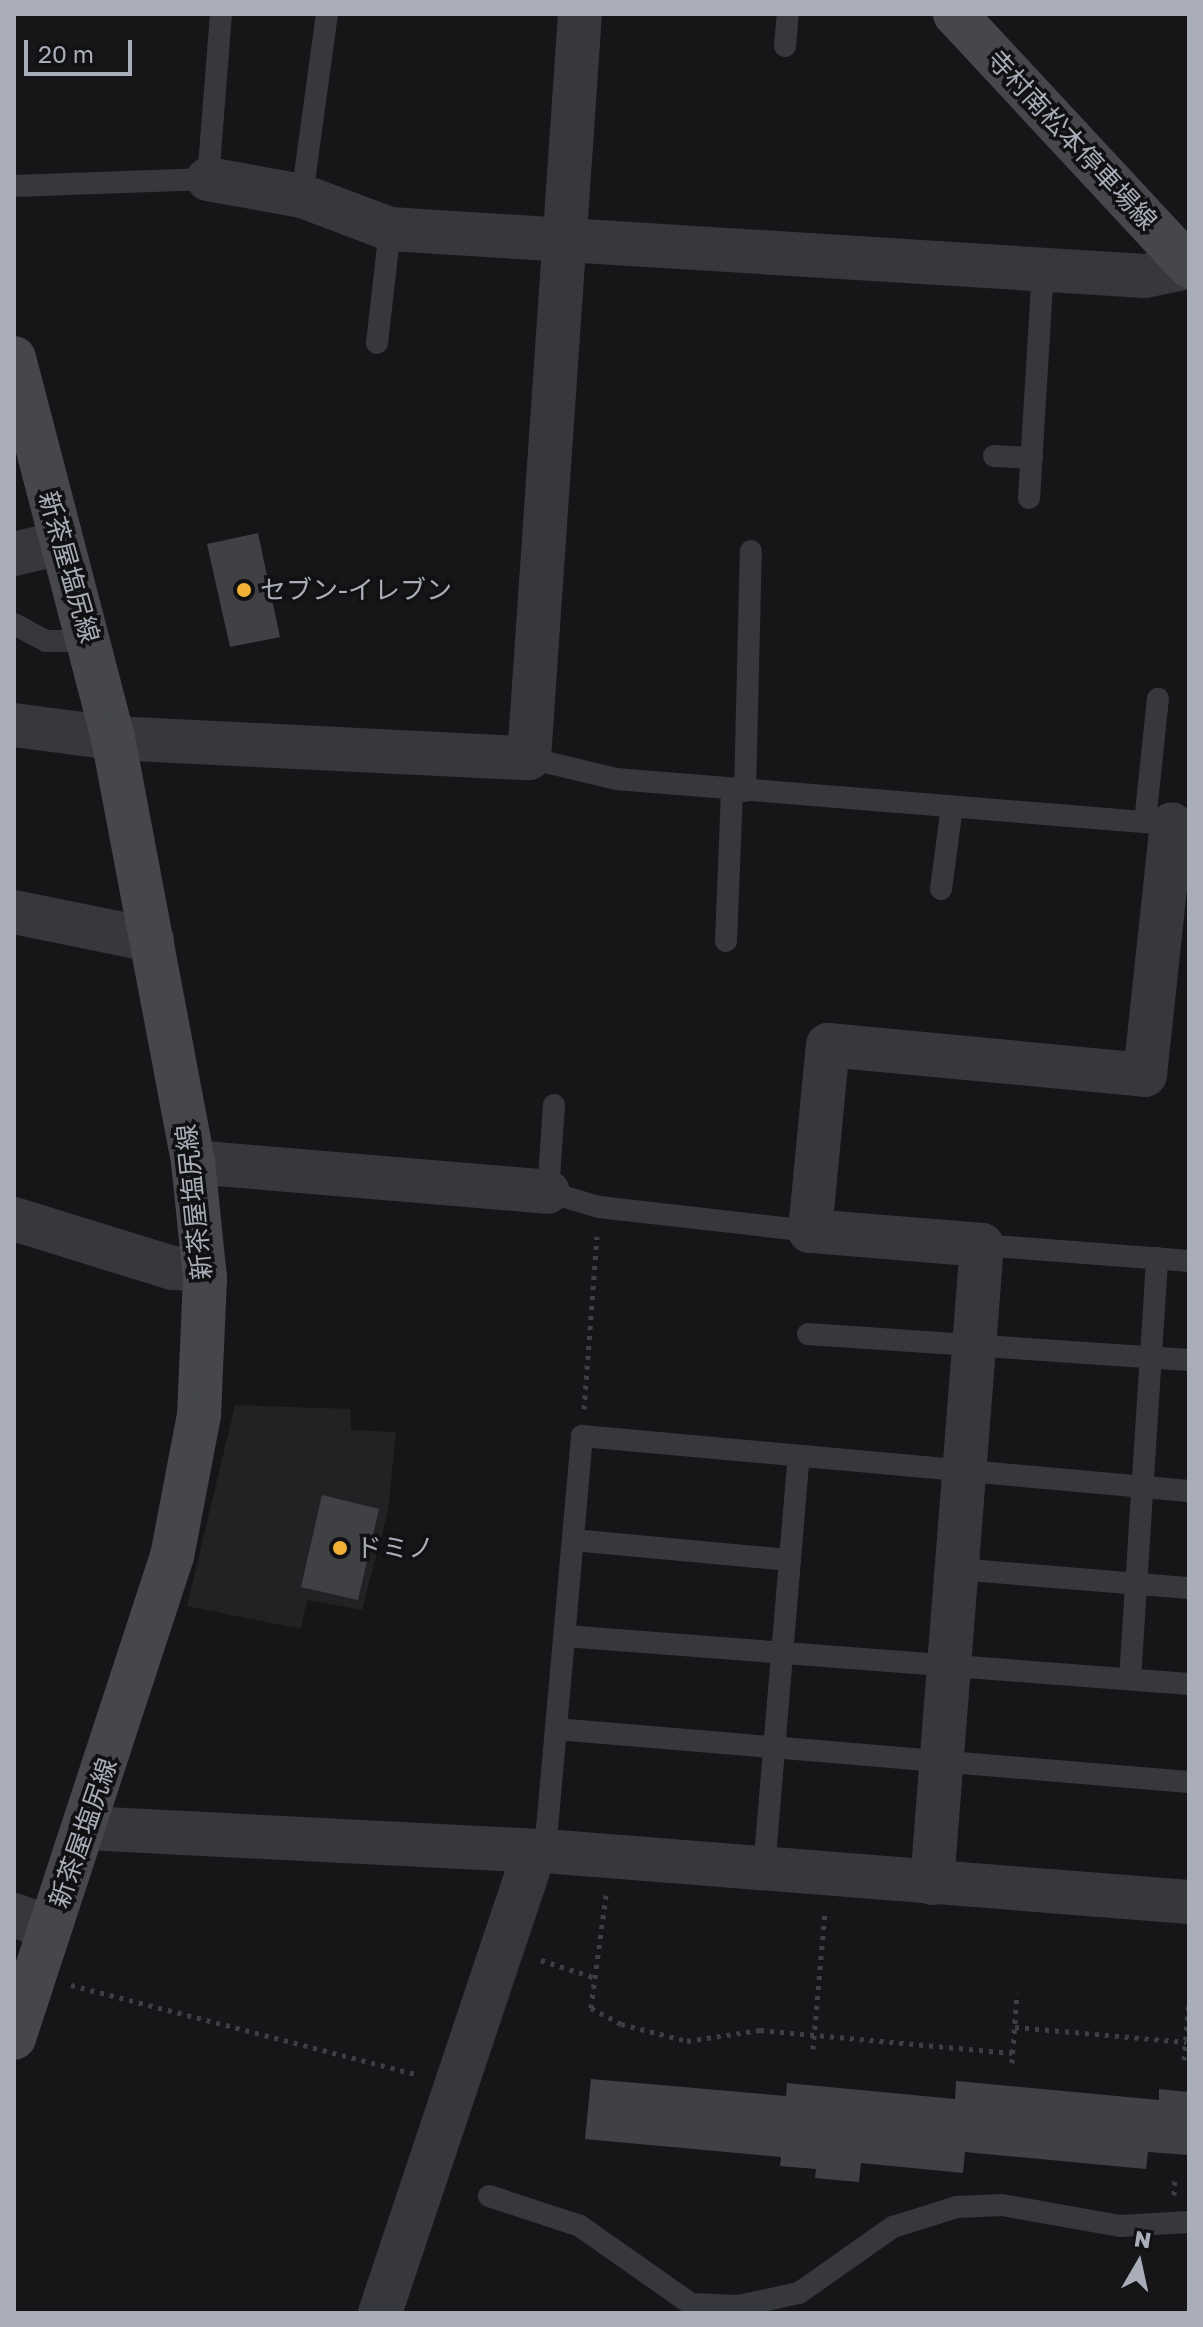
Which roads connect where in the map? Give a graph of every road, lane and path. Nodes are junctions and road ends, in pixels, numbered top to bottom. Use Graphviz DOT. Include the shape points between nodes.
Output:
graph roads {
  1 [pos="221,14"];
  2 [pos="327,14"];
  3 [pos="580,14"];
  4 [pos="788,14"];
  5 [pos="955,14"];
  6 [pos="785,46"];
  7 [pos="208,179"];
  8 [pos="14,186"];
  9 [pos="302,196"];
  10 [pos="390,229"];
  11 [pos="562,236"];
  12 [pos="1189,267"];
  13 [pos="1043,270"];
  14 [pos="377,343"];
  15 [pos="14,358"];
  16 [pos="994,456"];
  17 [pos="1032,458"];
  18 [pos="1029,498"];
  19 [pos="60,543"];
  20 [pos="751,551"];
  21 [pos="14,554"];
  22 [pos="14,624"];
  23 [pos="90,641"];
  24 [pos="1158,699"];
  25 [pos="14,725"];
  26 [pos="113,738"];
  27 [pos="529,758"];
  28 [pos="739,790"];
  29 [pos="952,807"];
  30 [pos="1169,824"];
  31 [pos="941,889"];
  32 [pos="14,912"];
  33 [pos="152,940"];
  34 [pos="726,941"];
  35 [pos="554,1105"];
  36 [pos="193,1162"];
  37 [pos="548,1192"];
  38 [pos="599,1207"];
  39 [pos="14,1219"];
  40 [pos="810,1231"];
  41 [pos="982,1245"];
  42 [pos="1157,1258"];
  43 [pos="1189,1261"];
  44 [pos="204,1269"];
  45 [pos="808,1334"];
  46 [pos="974,1346"];
  47 [pos="1150,1357"];
  48 [pos="1189,1360"];
  49 [pos="582,1436"];
  50 [pos="799,1456"];
  51 [pos="964,1471"];
  52 [pos="1142,1487"];
  53 [pos="1189,1491"];
  54 [pos="573,1540"];
  55 [pos="790,1560"];
  56 [pos="957,1569"];
  57 [pos="1136,1584"];
  58 [pos="1189,1588"];
  59 [pos="565,1636"];
  60 [pos="782,1653"];
  61 [pos="949,1665"];
  62 [pos="1130,1679"];
  63 [pos="1189,1684"];
  64 [pos="556,1729"];
  65 [pos="774,1748"];
  66 [pos="942,1761"];
  67 [pos="1189,1782"];
  68 [pos="86,1828"];
  69 [pos="540,1851"];
  70 [pos="764,1869"];
  71 [pos="606,1878"];
  72 [pos="932,1883"];
  73 [pos="827,1895"];
  74 [pos="1189,1902"];
  75 [pos="32,1922"];
  76 [pos="502,1947"];
  77 [pos="596,1978"];
  78 [pos="55,1981"];
  79 [pos="1017,1993"];
  80 [pos="1189,2001"];
  81 [pos="1015,2027"];
  82 [pos="815,2035"];
  83 [pos="14,2038"];
  84 [pos="1186,2042"];
  85 [pos="813,2049"];
  86 [pos="1012,2053"];
  87 [pos="1184,2060"];
  88 [pos="1012,2063"];
  89 [pos="458,2086"];
  90 [pos="489,2196"];
  91 [pos="1189,2222"];
  92 [pos="380,2313"];
  1 -- 7 [label="lane"];
  2 -- 9 [label="lane"];
  3 -- 11 [label="street"];
  4 -- 6 [label="lane"];
  5 -- 12 [label="main road, 寺村南松本停車場線"];
  7 -- 8 [label="lane"];
  7 -- 9 [label="street"];
  9 -- 10 [label="street"];
  10 -- 11 [label="street"];
  10 -- 14 [label="lane"];
  11 -- 13 [label="street"];
  11 -- 27 [label="street"];
  12 -- 13 [label="street" via="1145,276"];
  13 -- 17 [label="lane"];
  15 -- 19 [label="main road, 新茶屋塩尻線"];
  16 -- 17 [label="lane"];
  17 -- 18 [label="lane"];
  19 -- 21 [label="street"];
  19 -- 23 [label="main road, 新茶屋塩尻線"];
  20 -- 28 [label="lane"];
  22 -- 23 [label="lane" via="46,641"];
  23 -- 26 [label="main road, 新茶屋塩尻線"];
  24 -- 30 [label="lane"];
  25 -- 26 [label="street"];
  26 -- 27 [label="street"];
  26 -- 33 [label="main road, 新茶屋塩尻線"];
  27 -- 28 [label="lane" via="616,779"];
  28 -- 29 [label="lane"];
  28 -- 34 [label="lane"];
  29 -- 30 [label="lane"];
  29 -- 31 [label="lane"];
  30 -- 40 [label="street" via="1145,1075 828,1045"];
  32 -- 33 [label="street"];
  33 -- 36 [label="main road, 新茶屋塩尻線"];
  35 -- 37 [label="lane"];
  36 -- 37 [label="street"];
  36 -- 44 [label="main road, 新茶屋塩尻線"];
  37 -- 38 [label="lane"];
  38 -- 40 [label="lane"];
  38 -- 49 [label="path"];
  39 -- 44 [label="street" via="172,1268"];
  40 -- 41 [label="street"];
  41 -- 42 [label="lane"];
  41 -- 46 [label="street"];
  42 -- 43 [label="lane"];
  42 -- 47 [label="lane"];
  44 -- 68 [label="main road, 新茶屋塩尻線" via="199,1415 172,1556"];
  45 -- 46 [label="lane"];
  46 -- 47 [label="lane"];
  46 -- 51 [label="street"];
  47 -- 48 [label="lane"];
  47 -- 52 [label="lane"];
  49 -- 50 [label="lane"];
  49 -- 54 [label="lane"];
  50 -- 51 [label="lane"];
  50 -- 55 [label="lane"];
  51 -- 52 [label="lane"];
  51 -- 56 [label="street"];
  52 -- 53 [label="lane"];
  52 -- 57 [label="lane"];
  54 -- 55 [label="lane"];
  54 -- 59 [label="lane"];
  55 -- 60 [label="lane"];
  56 -- 57 [label="lane"];
  56 -- 61 [label="street"];
  57 -- 58 [label="lane"];
  57 -- 62 [label="lane"];
  59 -- 60 [label="lane"];
  59 -- 64 [label="lane"];
  60 -- 61 [label="lane"];
  60 -- 65 [label="lane"];
  61 -- 62 [label="lane"];
  61 -- 66 [label="street"];
  62 -- 63 [label="lane"];
  64 -- 65 [label="lane"];
  64 -- 69 [label="lane"];
  65 -- 66 [label="lane"];
  65 -- 70 [label="lane"];
  66 -- 67 [label="lane"];
  66 -- 72 [label="street"];
  68 -- 69 [label="street"];
  68 -- 75 [label="main road, 新茶屋塩尻線"];
  69 -- 70 [label="street"];
  69 -- 76 [label="street"];
  70 -- 72 [label="street"];
  71 -- 77 [label="path"];
  72 -- 74 [label="street"];
  73 -- 82 [label="path"];
  75 -- 83 [label="main road, 新茶屋塩尻線"];
  76 -- 77 [label="path"];
  76 -- 89 [label="street"];
  77 -- 82 [label="path" via="591,2008 621,2024 687,2041 760,2030"];
  78 -- 89 [label="path"];
  79 -- 81 [label="path"];
  80 -- 84 [label="path"];
  81 -- 84 [label="path"];
  81 -- 86 [label="path"];
  82 -- 85 [label="path"];
  82 -- 86 [label="path"];
  84 -- 87 [label="path"];
  86 -- 88 [label="path"];
  89 -- 92 [label="street"];
  90 -- 91 [label="lane" via="580,2226 691,2304 738,2306 799,2293 893,2227 957,2207 1002,2205 1120,2226"];
}
